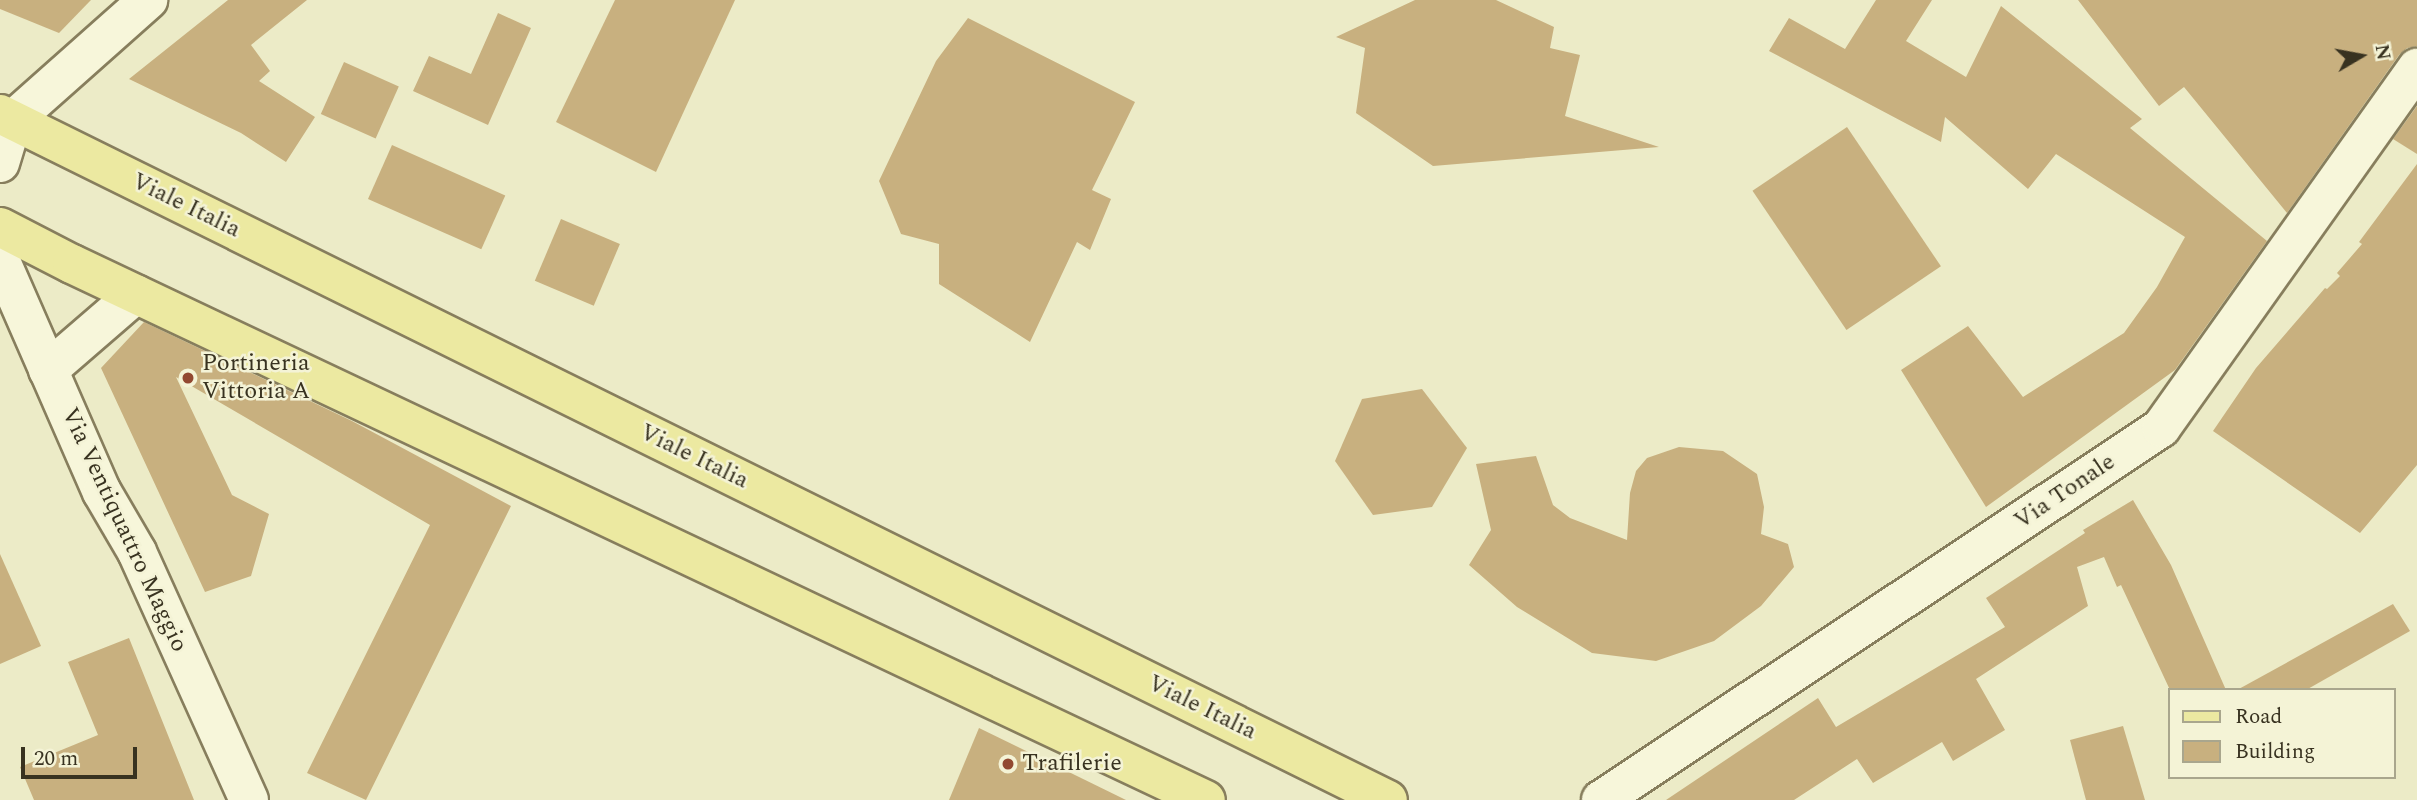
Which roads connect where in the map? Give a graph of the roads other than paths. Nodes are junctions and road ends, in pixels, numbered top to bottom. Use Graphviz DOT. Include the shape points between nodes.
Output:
graph roads {
  1 [pos="148,0"];
  2 [pos="2417,68"];
  3 [pos="7,117"];
  4 [pos="0,163"];
  5 [pos="0,227"];
  6 [pos="0,259"];
  7 [pos="135,294"];
  8 [pos="48,370"];
  9 [pos="249,800"];
  10 [pos="1206,800"];
  11 [pos="1388,800"];
  12 [pos="1601,800"];
  1 -- 3 [label="street"];
  2 -- 12 [label="street, Via Tonale" via="2161,428"];
  3 -- 4 [label="street"];
  3 -- 11 [label="main road, Viale Italia"];
  5 -- 7 [label="main road"];
  6 -- 8 [label="street, Via Ventiquattro Maggio"];
  7 -- 8 [label="street"];
  7 -- 10 [label="main road"];
  8 -- 9 [label="street, Via Ventiquattro Maggio"];
}
